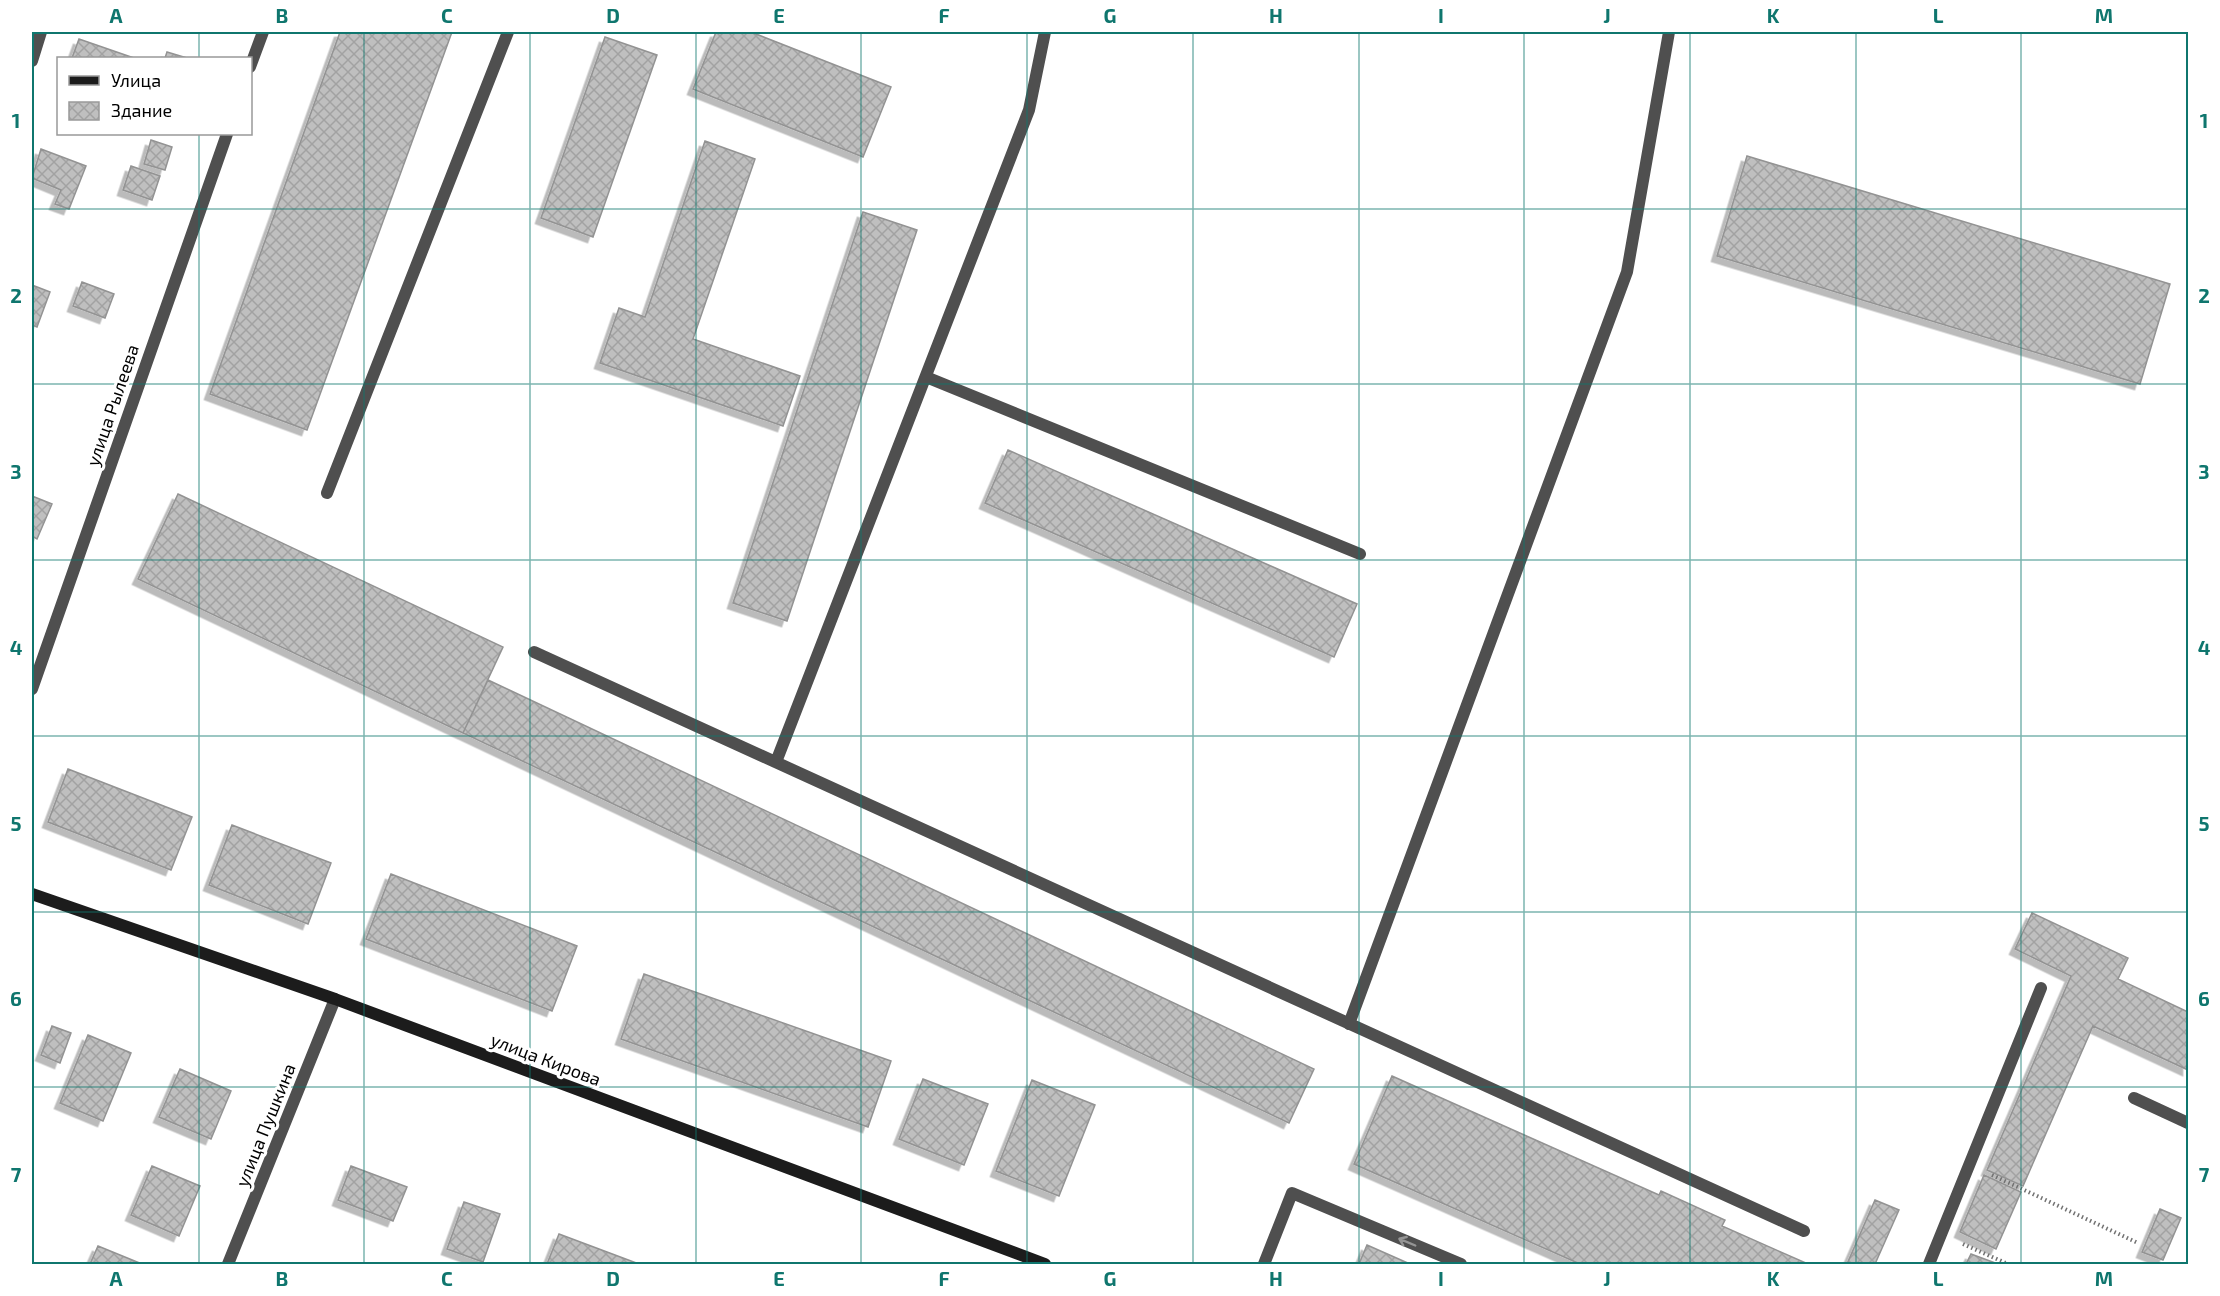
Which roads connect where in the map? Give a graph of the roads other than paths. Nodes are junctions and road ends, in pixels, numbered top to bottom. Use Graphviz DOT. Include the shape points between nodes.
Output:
graph roads {
  1 [pos="41,32"];
  2 [pos="263,32"];
  3 [pos="508,32"];
  4 [pos="1045,32"];
  5 [pos="1669,32"];
  6 [pos="32,62"];
  7 [pos="252,62"];
  8 [pos="227,135"];
  9 [pos="926,377"];
  10 [pos="327,493"];
  11 [pos="1360,554"];
  12 [pos="534,652"];
  13 [pos="32,689"];
  14 [pos="776,762"];
  15 [pos="32,894"];
  16 [pos="2041,988"];
  17 [pos="335,999"];
  18 [pos="1348,1024"];
  19 [pos="2134,1098"];
  20 [pos="2188,1123"];
  21 [pos="1804,1231"];
  22 [pos="228,1264"];
  23 [pos="1045,1264"];
  24 [pos="1264,1264"];
  25 [pos="1461,1264"];
  26 [pos="1929,1264"];
  1 -- 6 [label="street"];
  2 -- 7 [label="street"];
  3 -- 10 [label="street"];
  4 -- 9 [label="street" via="1029,110"];
  5 -- 18 [label="street" via="1627,272"];
  8 -- 13 [label="street, улица Рылеева"];
  9 -- 11 [label="street"];
  9 -- 14 [label="street"];
  12 -- 14 [label="street"];
  14 -- 18 [label="street"];
  15 -- 17 [label="main road, улица Кирова"];
  16 -- 26 [label="street"];
  17 -- 22 [label="street, улица Пушкина"];
  17 -- 23 [label="main road, улица Кирова"];
  18 -- 21 [label="street"];
  19 -- 20 [label="street"];
  25 -- 24 [label="street, one-way" via="1292,1193"];
}
